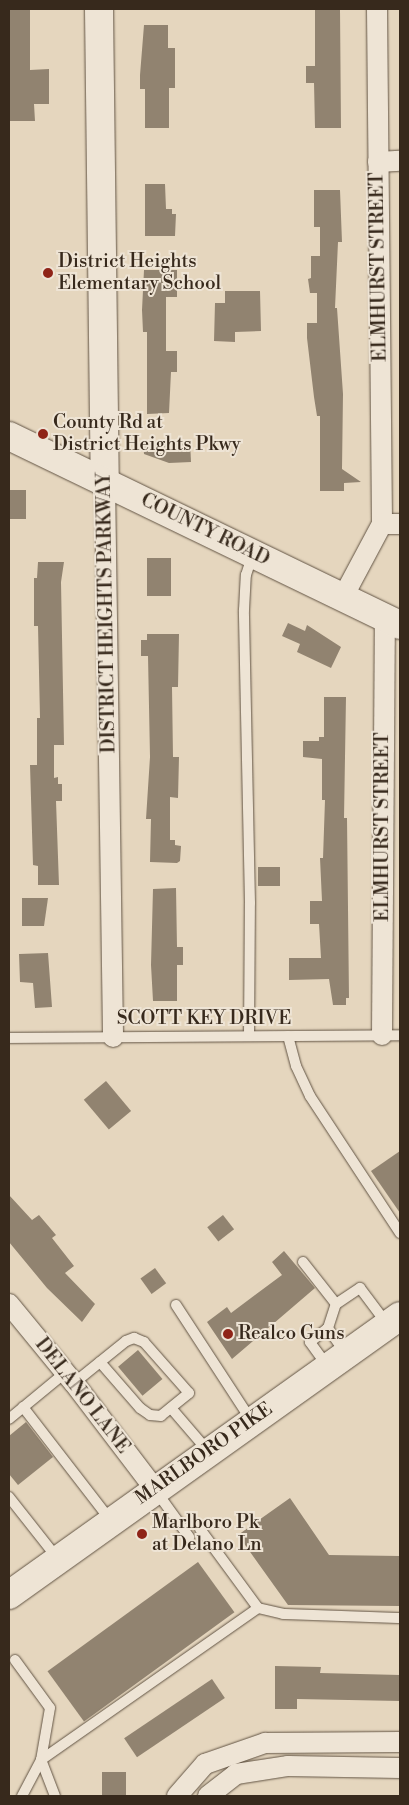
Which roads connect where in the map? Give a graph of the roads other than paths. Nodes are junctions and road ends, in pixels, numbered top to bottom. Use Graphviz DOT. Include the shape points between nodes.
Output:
graph roads {
  1 [pos="99,9"];
  2 [pos="377,9"];
  3 [pos="400,161"];
  4 [pos="378,162"];
  5 [pos="9,436"];
  6 [pos="105,482"];
  7 [pos="391,524"];
  8 [pos="252,553"];
  9 [pos="343,597"];
  10 [pos="392,622"];
  11 [pos="391,1035"];
  12 [pos="249,1036"];
  13 [pos="288,1036"];
  14 [pos="113,1037"];
  15 [pos="9,1038"];
  16 [pos="400,1233"];
  17 [pos="303,1262"];
  18 [pos="9,1304"];
  19 [pos="336,1304"];
  20 [pos="176,1305"];
  21 [pos="394,1320"];
  22 [pos="328,1328"];
  23 [pos="337,1360"];
  24 [pos="100,1362"];
  25 [pos="70,1378"];
  26 [pos="23,1407"];
  27 [pos="171,1408"];
  28 [pos="9,1419"];
  29 [pos="252,1420"];
  30 [pos="208,1451"];
  31 [pos="154,1488"];
  32 [pos="9,1497"];
  33 [pos="111,1521"];
  34 [pos="200,1529"];
  35 [pos="189,1536"];
  36 [pos="58,1559"];
  37 [pos="9,1595"];
  38 [pos="258,1608"];
  39 [pos="400,1618"];
  40 [pos="14,1660"];
  41 [pos="290,1742"];
  42 [pos="400,1742"];
  43 [pos="41,1760"];
  44 [pos="288,1766"];
  45 [pos="400,1768"];
  46 [pos="22,1796"];
  47 [pos="55,1796"];
  48 [pos="177,1796"];
  49 [pos="208,1796"];
  1 -- 6 [label="street, DISTRICT HEIGHTS PARKWAY"];
  2 -- 4 [label="street, ELMHURST STREET"];
  3 -- 4 [label="street"];
  4 -- 7 [label="street, ELMHURST STREET"];
  5 -- 6 [label="street, COUNTY ROAD"];
  6 -- 8 [label="street, COUNTY ROAD"];
  6 -- 14 [label="street, DISTRICT HEIGHTS PARKWAY"];
  7 -- 9 [label="street"];
  8 -- 9 [label="street, COUNTY ROAD"];
  8 -- 12 [label="lane" via="246,575 244,610"];
  9 -- 10 [label="street, COUNTY ROAD"];
  10 -- 11 [label="street, ELMHURST STREET"];
  11 -- 13 [label="lane, SCOTT KEY DRIVE"];
  12 -- 13 [label="lane, SCOTT KEY DRIVE"];
  12 -- 14 [label="lane, SCOTT KEY DRIVE"];
  13 -- 16 [label="lane" via="296,1066 310,1096"];
  14 -- 15 [label="lane, SCOTT KEY DRIVE"];
  17 -- 19 [label="lane"];
  18 -- 25 [label="street, DELANO LANE"];
  19 -- 21 [label="lane" via="360,1288"];
  19 -- 22 [label="lane"];
  20 -- 29 [label="lane"];
  21 -- 23 [label="street, MARLBORO PIKE"];
  22 -- 23 [label="lane"];
  22 -- 23 [label="lane" via="310,1342"];
  23 -- 29 [label="street, MARLBORO PIKE"];
  24 -- 25 [label="lane"];
  24 -- 27 [label="lane" via="150,1415 161,1416"];
  24 -- 27 [label="lane" via="126,1341 134,1338 144,1342 189,1393"];
  25 -- 26 [label="lane"];
  25 -- 31 [label="street, DELANO LANE"];
  26 -- 28 [label="lane"];
  26 -- 33 [label="lane"];
  27 -- 30 [label="lane"];
  29 -- 30 [label="street, MARLBORO PIKE"];
  30 -- 31 [label="street, MARLBORO PIKE"];
  31 -- 33 [label="street, MARLBORO PIKE"];
  31 -- 35 [label="lane"];
  32 -- 36 [label="lane"];
  33 -- 36 [label="street, MARLBORO PIKE"];
  34 -- 38 [label="lane"];
  36 -- 37 [label="street, MARLBORO PIKE"];
  38 -- 39 [label="lane" via="283,1614"];
  38 -- 43 [label="lane"];
  40 -- 43 [label="lane" via="50,1708"];
  41 -- 42 [label="street"];
  41 -- 44 [label="street"];
  41 -- 48 [label="street" via="265,1743 205,1764"];
  43 -- 46 [label="lane"];
  43 -- 47 [label="lane"];
  44 -- 45 [label="street"];
  44 -- 49 [label="street" via="236,1774"];
}
